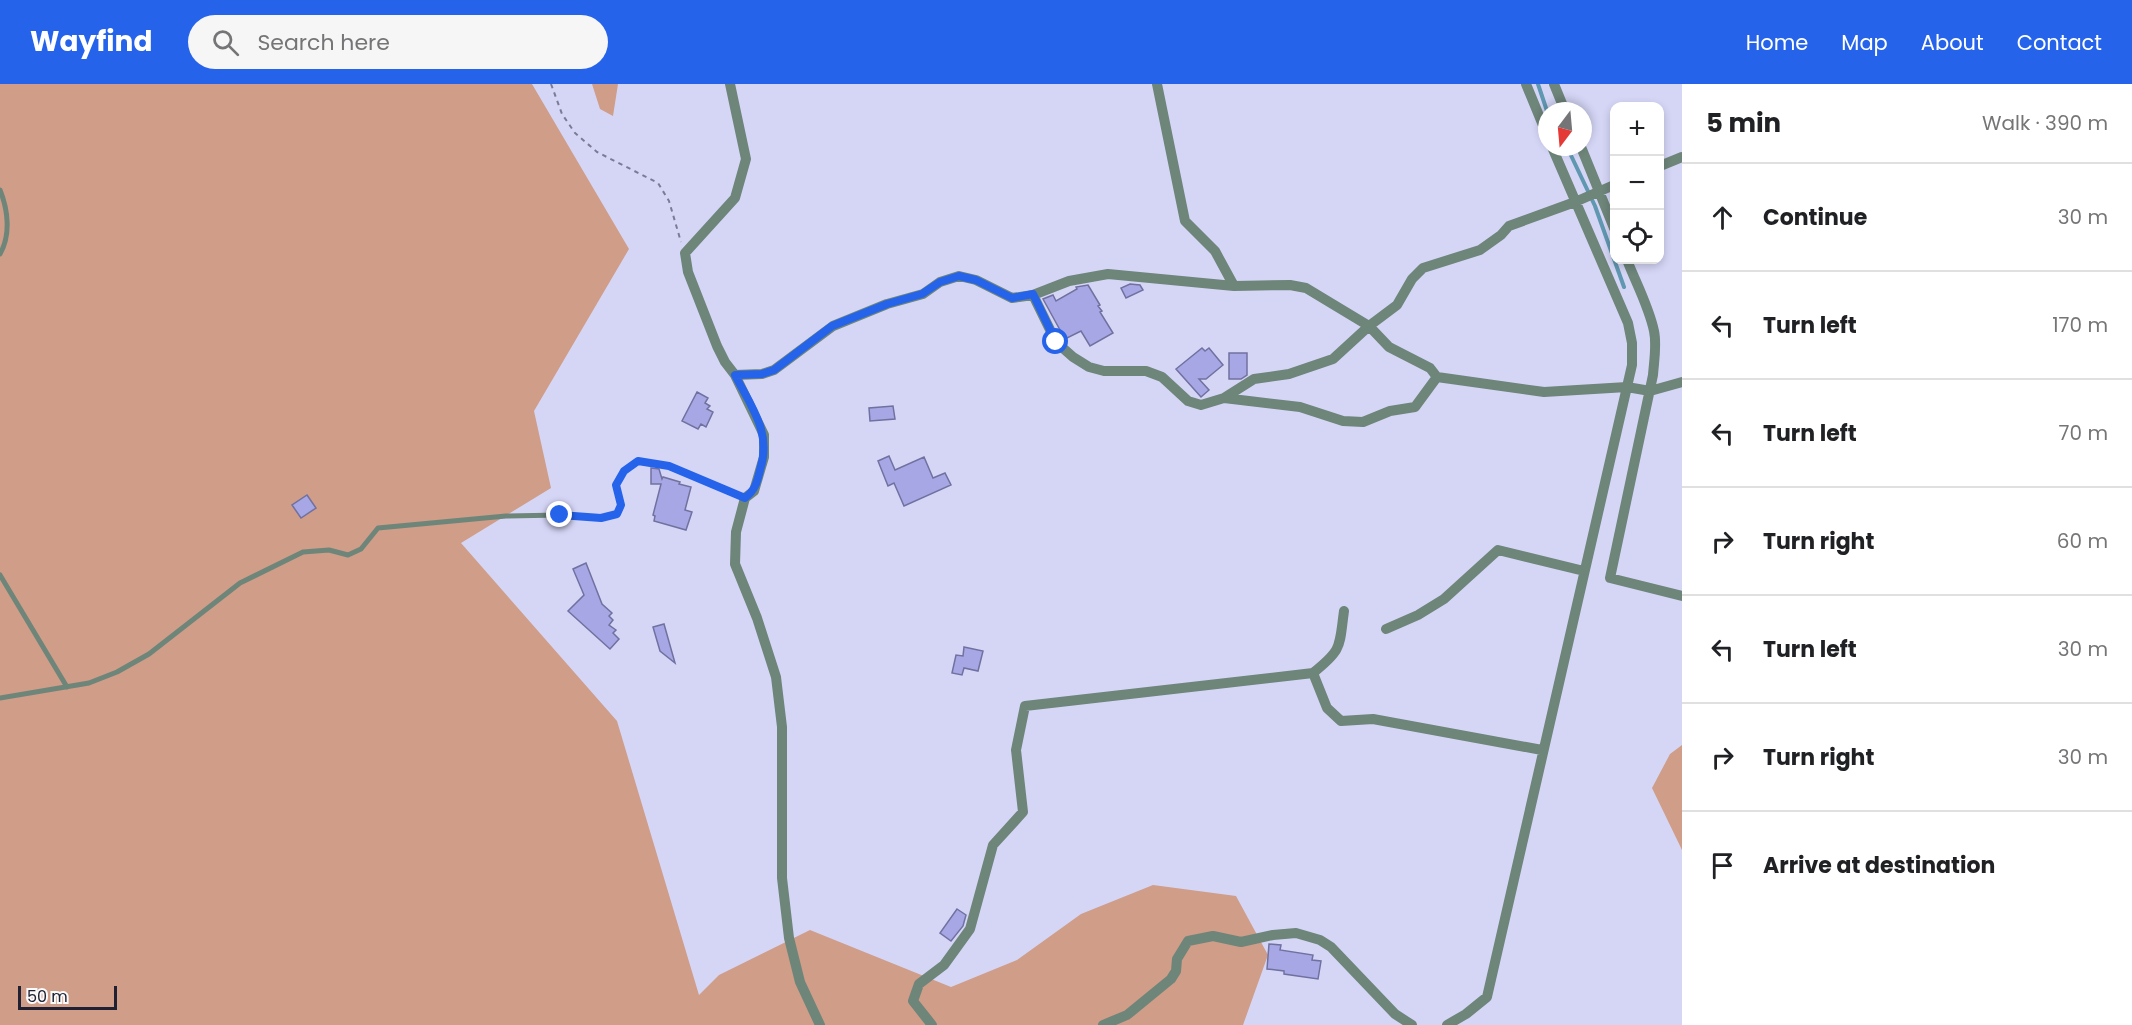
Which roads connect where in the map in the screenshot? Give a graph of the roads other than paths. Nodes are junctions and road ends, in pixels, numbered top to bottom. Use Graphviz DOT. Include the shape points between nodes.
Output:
graph roads {
  1 [pos="730,84"];
  2 [pos="1156,84"];
  3 [pos="1526,84"];
  4 [pos="1554,84"];
  5 [pos="1561,102"];
  6 [pos="1538,113"];
  7 [pos="1556,156"];
  8 [pos="1585,156"];
  9 [pos="1682,157"];
  10 [pos="1664,164"];
  11 [pos="1610,187"];
  12 [pos="0,190"];
  13 [pos="1600,191"];
  14 [pos="1575,202"];
  15 [pos="1610,217"];
  16 [pos="0,254"];
  17 [pos="1629,264"];
  18 [pos="1234,286"];
  19 [pos="1033,294"];
  20 [pos="1369,326"];
  21 [pos="735,375"];
  22 [pos="1437,377"];
  23 [pos="1682,382"];
  24 [pos="1627,387"];
  25 [pos="1650,391"];
  26 [pos="1224,398"];
  27 [pos="745,498"];
  28 [pos="1584,571"];
  29 [pos="0,575"];
  30 [pos="1682,597"];
  31 [pos="1344,610"];
  32 [pos="1386,629"];
  33 [pos="1313,674"];
  34 [pos="68,687"];
  35 [pos="0,698"];
  36 [pos="1542,750"];
  37 [pos="820,1025"];
  38 [pos="932,1025"];
  39 [pos="1103,1025"];
  40 [pos="1412,1025"];
  41 [pos="1447,1025"];
  1 -- 21 [label="street" via="746,159 735,198 685,253 688,272 717,346"];
  2 -- 18 [label="street" via="1185,221 1215,251"];
  3 -- 6 [label="street"];
  4 -- 5 [label="street"];
  7 -- 14 [label="street"];
  8 -- 13 [label="street"];
  9 -- 10 [label="street"];
  11 -- 13 [label="street"];
  12 -- 16 [label="lane" via="7,217 6,244"];
  13 -- 14 [label="street"];
  13 -- 15 [label="street"];
  14 -- 20 [label="street" via="1509,226 1480,250 1423,268 1396,305"];
  14 -- 24 [label="street" via="1628,323 1632,364"];
  17 -- 25 [label="street" via="1655,333"];
  18 -- 19 [label="street" via="1108,274 1069,281"];
  18 -- 20 [label="street" via="1306,288"];
  19 -- 21 [label="street" via="1012,298 959,276 922,294 832,326 774,370"];
  19 -- 26 [label="street" via="1056,342 1089,367 1146,371 1162,377 1188,401 1201,405"];
  20 -- 22 [label="street" via="1389,347 1430,368"];
  20 -- 26 [label="street" via="1333,359 1289,374 1254,379"];
  21 -- 27 [label="street" via="764,435 764,457 754,491"];
  22 -- 24 [label="street" via="1545,392"];
  22 -- 26 [label="street" via="1415,407 1390,411 1363,422 1343,421 1300,407"];
  23 -- 25 [label="street"];
  24 -- 25 [label="street"];
  24 -- 28 [label="street"];
  25 -- 30 [label="street" via="1610,578"];
  27 -- 34 [label="lane" via="669,466 638,461 624,471 616,485 621,505 617,514 601,518 506,516 378,528 361,549 348,555 329,550 303,552 240,583 149,654 117,672"];
  27 -- 37 [label="street" via="736,532 735,564 776,677 782,727 782,878 789,938 800,982"];
  28 -- 32 [label="street" via="1498,550 1444,598"];
  28 -- 36 [label="street"];
  29 -- 34 [label="lane"];
  31 -- 33 [label="street" via="1339,647"];
  33 -- 36 [label="street" via="1328,708 1341,721 1373,719"];
  33 -- 38 [label="street" via="1025,706 1016,750 1023,812 993,845 970,929 944,966 919,984 913,1001"];
  34 -- 35 [label="lane"];
  36 -- 41 [label="street" via="1487,998"];
  39 -- 40 [label="street" via="1127,1015 1171,979 1188,941 1213,936 1241,942 1296,933 1331,947 1395,1014"];
}
